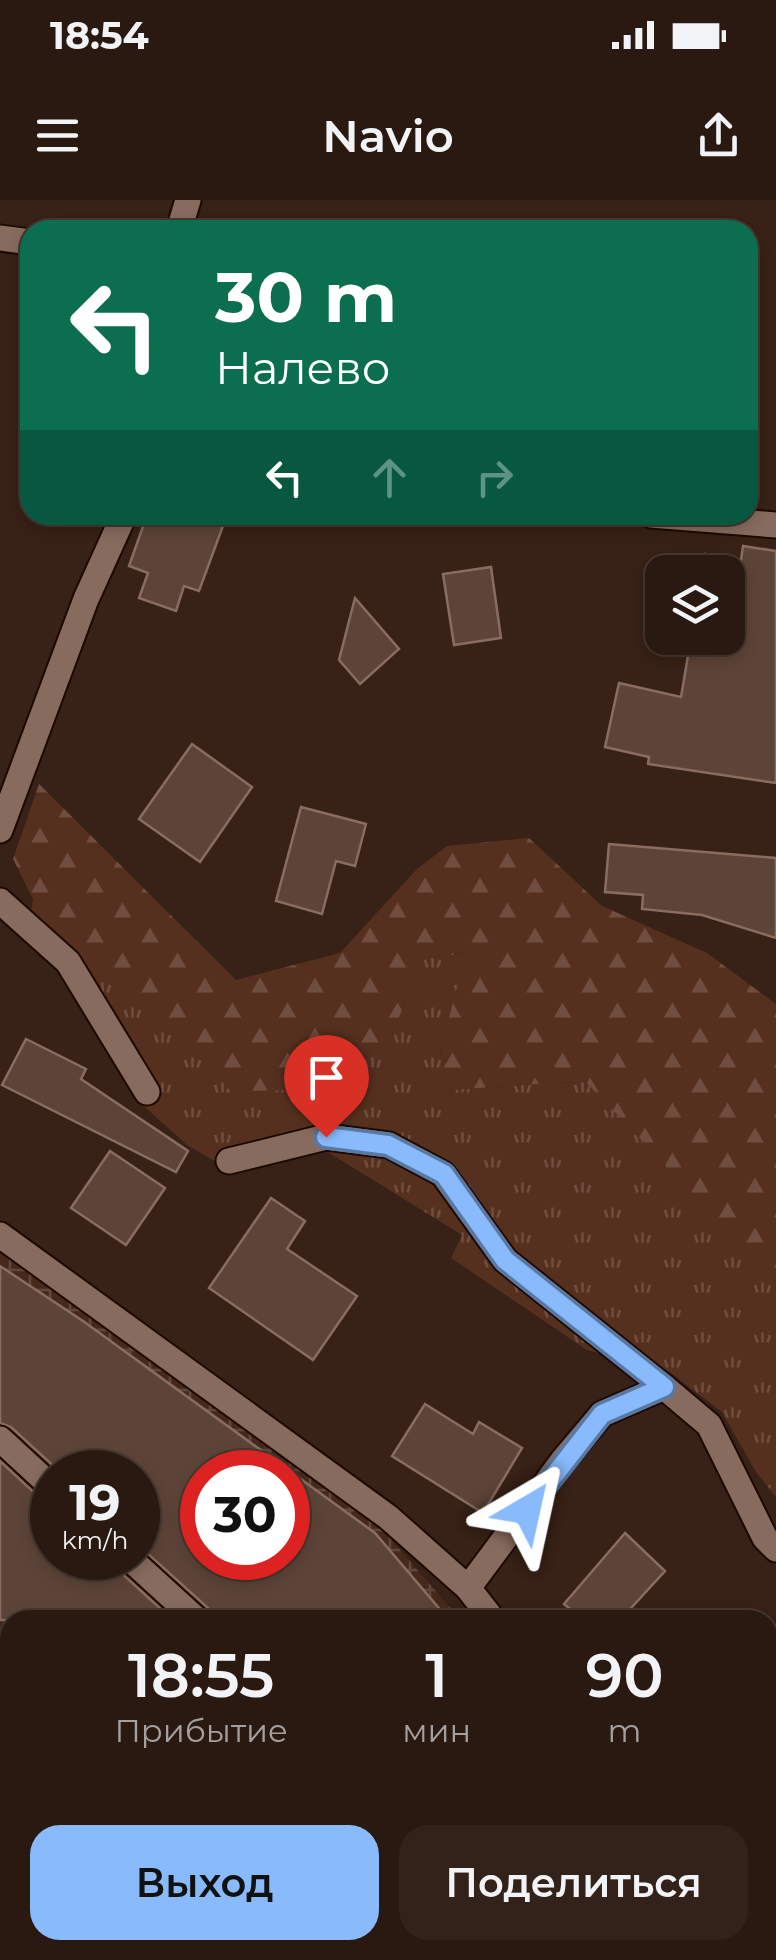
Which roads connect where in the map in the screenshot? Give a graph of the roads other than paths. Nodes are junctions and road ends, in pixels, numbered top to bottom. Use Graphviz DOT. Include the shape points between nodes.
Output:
graph roads {
  1 [pos="119,525"];
  2 [pos="0,830"];
  3 [pos="0,901"];
  4 [pos="147,1092"];
  5 [pos="229,1161"];
  6 [pos="0,1235"];
  7 [pos="664,1387"];
  8 [pos="0,1439"];
  9 [pos="30,1467"];
  10 [pos="776,1549"];
  11 [pos="153,1580"];
  12 [pos="468,1588"];
  13 [pos="185,1610"];
  14 [pos="485,1610"];
  1 -- 2 [label="street"];
  3 -- 4 [label="street" via="68,962"];
  5 -- 7 [label="street" via="326,1137 388,1145 444,1174 505,1260"];
  6 -- 12 [label="street" via="388,1517"];
  7 -- 10 [label="street" via="709,1425 764,1538"];
  7 -- 12 [label="street" via="602,1414"];
  8 -- 9 [label="street"];
  11 -- 13 [label="street"];
  12 -- 14 [label="street"];
}
